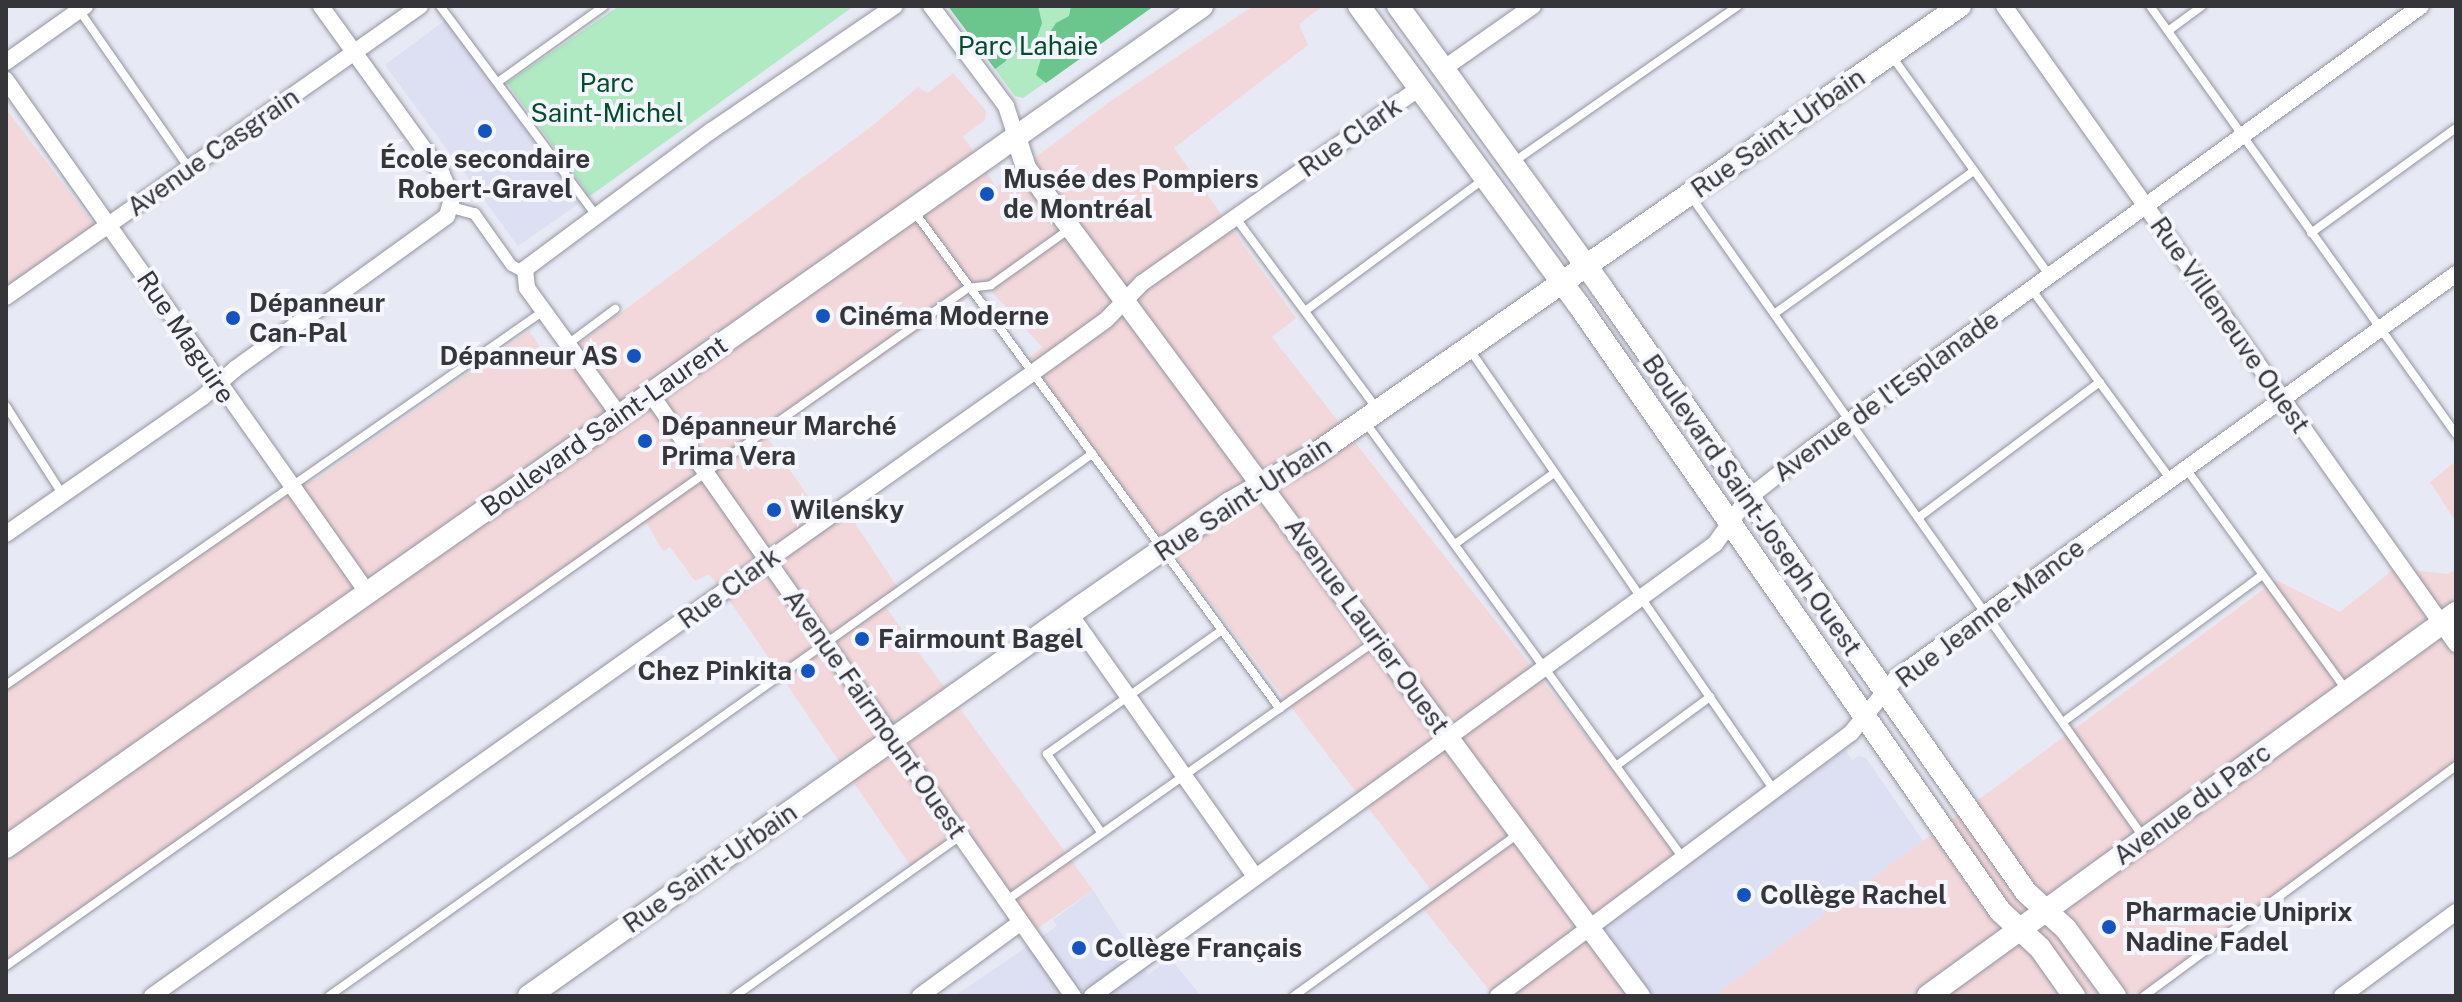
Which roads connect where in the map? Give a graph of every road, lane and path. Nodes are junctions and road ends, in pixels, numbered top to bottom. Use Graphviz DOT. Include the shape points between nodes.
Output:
graph roads {
  1 [pos="321,6"];
  2 [pos="420,6"];
  3 [pos="440,6"];
  4 [pos="604,6"];
  5 [pos="895,6"];
  6 [pos="931,6"];
  7 [pos="1202,6"];
  8 [pos="1359,6"];
  9 [pos="1398,6"];
  10 [pos="1533,6"];
  11 [pos="1738,6"];
  12 [pos="1960,6"];
  13 [pos="2004,6"];
  14 [pos="2150,6"];
  15 [pos="2202,6"];
  16 [pos="2421,6"];
  17 [pos="82,8"];
  18 [pos="2168,31"];
  19 [pos="354,53"];
  20 [pos="1891,54"];
  21 [pos="6,62"];
  22 [pos="1443,69"];
  23 [pos="6,80"];
  24 [pos="498,82"];
  25 [pos="1418,89"];
  26 [pos="2456,128"];
  27 [pos="2242,135"];
  28 [pos="1016,137"];
  29 [pos="1510,164"];
  30 [pos="190,169"];
  31 [pos="1974,171"];
  32 [pos="1484,180"];
  33 [pos="1690,194"];
  34 [pos="2145,206"];
  35 [pos="451,207"];
  36 [pos="912,209"];
  37 [pos="596,215"];
  38 [pos="1235,217"];
  39 [pos="110,225"];
  40 [pos="1071,228"];
  41 [pos="2311,233"];
  42 [pos="1585,266"];
  43 [pos="524,272"];
  44 [pos="2456,274"];
  45 [pos="2050,276"];
  46 [pos="1561,282"];
  47 [pos="968,288"];
  48 [pos="2032,290"];
  49 [pos="6,297"];
  50 [pos="1124,302"];
  51 [pos="615,309"];
  52 [pos="1305,311"];
  53 [pos="542,312"];
  54 [pos="1774,314"];
  55 [pos="2382,329"];
  56 [pos="567,344"];
  57 [pos="1468,347"];
  58 [pos="1031,374"];
  59 [pos="2100,382"];
  60 [pos="218,383"];
  61 [pos="650,393"];
  62 [pos="2283,401"];
  63 [pos="7,410"];
  64 [pos="619,415"];
  65 [pos="1371,415"];
  66 [pos="1849,421"];
  67 [pos="2456,434"];
  68 [pos="1092,454"];
  69 [pos="2187,470"];
  70 [pos="706,471"];
  71 [pos="1554,473"];
  72 [pos="2172,481"];
  73 [pos="1263,486"];
  74 [pos="292,487"];
  75 [pos="63,495"];
  76 [pos="1747,499"];
  77 [pos="1918,518"];
  78 [pos="1729,523"];
  79 [pos="6,534"];
  80 [pos="1455,544"];
  81 [pos="1162,550"];
  82 [pos="768,560"];
  83 [pos="2261,576"];
  84 [pos="367,592"];
  85 [pos="1641,599"];
  86 [pos="1986,613"];
  87 [pos="1070,614"];
  88 [pos="2449,618"];
  89 [pos="1222,630"];
  90 [pos="1376,639"];
  91 [pos="826,644"];
  92 [pos="2456,644"];
  93 [pos="1545,666"];
  94 [pos="6,685"];
  95 [pos="2348,692"];
  96 [pos="1884,694"];
  97 [pos="1128,697"];
  98 [pos="1710,697"];
  99 [pos="1280,709"];
  100 [pos="1866,717"];
  101 [pos="2063,722"];
  102 [pos="1448,736"];
  103 [pos="892,739"];
  104 [pos="1616,766"];
  105 [pos="2456,766"];
  106 [pos="1183,775"];
  107 [pos="1775,790"];
  108 [pos="1101,832"];
  109 [pos="1519,833"];
  110 [pos="960,836"];
  111 [pos="2144,838"];
  112 [pos="6,847"];
  113 [pos="1683,859"];
  114 [pos="1255,876"];
  115 [pos="1006,901"];
  116 [pos="2045,910"];
  117 [pos="2456,912"];
  118 [pos="1021,922"];
  119 [pos="1590,928"];
  120 [pos="2019,929"];
  121 [pos="6,966"];
  122 [pos="152,996"];
  123 [pos="329,996"];
  124 [pos="529,996"];
  125 [pos="735,996"];
  126 [pos="920,996"];
  127 [pos="1073,996"];
  128 [pos="1092,996"];
  129 [pos="1294,996"];
  130 [pos="1498,996"];
  131 [pos="1640,996"];
  132 [pos="1928,996"];
  133 [pos="2074,996"];
  134 [pos="2115,996"];
  135 [pos="2144,996"];
  136 [pos="2342,996"];
  1 -- 19 [label="street"];
  2 -- 19 [label="street, Avenue Casgrain"];
  3 -- 24 [label="lane"];
  4 -- 24 [label="lane"];
  5 -- 37 [label="street"];
  6 -- 28 [label="street" via="1006,106"];
  7 -- 28 [label="main road, Boulevard Saint-Laurent"];
  8 -- 25 [label="main road, Boulevard Saint-Joseph Ouest"];
  9 -- 22 [label="main road, Boulevard Saint-Joseph Ouest"];
  10 -- 22 [label="street"];
  11 -- 29 [label="lane"];
  12 -- 20 [label="main road, Rue Saint-Urbain"];
  13 -- 34 [label="street, Rue Villeneuve Ouest"];
  14 -- 18 [label="lane"];
  15 -- 18 [label="lane"];
  16 -- 27 [label="street, Avenue de l'Esplanade"];
  17 -- 21 [label="street"];
  17 -- 30 [label="lane"];
  18 -- 27 [label="lane"];
  19 -- 30 [label="street, Avenue Casgrain"];
  19 -- 35 [label="street" via="442,174"];
  20 -- 31 [label="lane"];
  20 -- 33 [label="main road, Rue Saint-Urbain"];
  22 -- 29 [label="main road, Boulevard Saint-Joseph Ouest"];
  23 -- 39 [label="street, Rue Maguire"];
  24 -- 37 [label="lane"];
  25 -- 32 [label="main road, Boulevard Saint-Joseph Ouest"];
  25 -- 38 [label="street, Rue Clark"];
  26 -- 41 [label="lane"];
  27 -- 34 [label="street, Avenue de l'Esplanade"];
  27 -- 41 [label="lane"];
  28 -- 36 [label="main road, Boulevard Saint-Laurent"];
  28 -- 40 [label="street, Avenue Laurier Ouest" via="1026,168"];
  29 -- 42 [label="main road, Boulevard Saint-Joseph Ouest"];
  30 -- 39 [label="street, Avenue Casgrain"];
  31 -- 45 [label="lane"];
  31 -- 54 [label="lane"];
  32 -- 46 [label="main road, Boulevard Saint-Joseph Ouest"];
  32 -- 52 [label="lane"];
  33 -- 42 [label="main road, Rue Saint-Urbain"];
  33 -- 54 [label="lane"];
  34 -- 45 [label="street, Avenue de l'Esplanade"];
  34 -- 62 [label="street, Rue Villeneuve Ouest"];
  35 -- 43 [label="street" via="474,213 507,260"];
  35 -- 60 [label="street" via="439,226"];
  36 -- 47 [label="lane"];
  36 -- 61 [label="main road, Boulevard Saint-Laurent"];
  37 -- 43 [label="street"];
  38 -- 50 [label="street, Rue Clark" via="1142,283"];
  38 -- 52 [label="lane"];
  39 -- 49 [label="street, Avenue Casgrain"];
  39 -- 60 [label="street, Rue Maguire"];
  40 -- 47 [label="lane" via="991,285"];
  40 -- 50 [label="street, Avenue Laurier Ouest"];
  41 -- 55 [label="lane"];
  42 -- 46 [label="main road, Rue Saint-Urbain"];
  42 -- 76 [label="main road, Boulevard Saint-Joseph Ouest"];
  43 -- 53 [label="street" via="525,284"];
  44 -- 55 [label="street, Rue Jeanne-Mance"];
  45 -- 48 [label="street, Avenue de l'Esplanade"];
  46 -- 57 [label="main road, Rue Saint-Urbain"];
  46 -- 78 [label="main road, Boulevard Saint-Joseph Ouest"];
  47 -- 58 [label="lane"];
  47 -- 70 [label="lane"];
  48 -- 59 [label="lane"];
  48 -- 66 [label="street, Avenue de l'Esplanade"];
  50 -- 58 [label="street, Rue Clark"];
  50 -- 73 [label="street, Avenue Laurier Ouest"];
  51 -- 56 [label="lane"];
  52 -- 65 [label="lane"];
  53 -- 56 [label="street"];
  53 -- 74 [label="lane"];
  54 -- 66 [label="lane"];
  55 -- 62 [label="street, Rue Jeanne-Mance"];
  55 -- 67 [label="lane"];
  56 -- 64 [label="street"];
  57 -- 65 [label="main road, Rue Saint-Urbain"];
  57 -- 71 [label="lane"];
  58 -- 68 [label="lane"];
  58 -- 82 [label="street, Rue Clark"];
  59 -- 72 [label="lane"];
  59 -- 77 [label="lane"];
  60 -- 74 [label="street, Rue Maguire"];
  60 -- 75 [label="street"];
  61 -- 64 [label="main road, Boulevard Saint-Laurent"];
  61 -- 70 [label="street, Avenue Fairmount Ouest"];
  62 -- 69 [label="street, Rue Jeanne-Mance"];
  62 -- 88 [label="street, Rue Villeneuve Ouest"];
  63 -- 75 [label="lane"];
  64 -- 84 [label="main road, Boulevard Saint-Laurent"];
  65 -- 73 [label="main road, Rue Saint-Urbain"];
  65 -- 80 [label="lane"];
  66 -- 76 [label="street, Avenue de l'Esplanade"];
  66 -- 77 [label="lane"];
  68 -- 81 [label="lane"];
  68 -- 91 [label="lane"];
  69 -- 72 [label="street, Rue Jeanne-Mance"];
  69 -- 83 [label="lane"];
  70 -- 82 [label="street, Avenue Fairmount Ouest"];
  70 -- 121 [label="lane"];
  71 -- 80 [label="lane"];
  71 -- 85 [label="lane"];
  72 -- 86 [label="street, Rue Jeanne-Mance"];
  73 -- 81 [label="main road, Rue Saint-Urbain"];
  73 -- 90 [label="street, Avenue Laurier Ouest"];
  74 -- 84 [label="street, Rue Maguire"];
  74 -- 94 [label="lane"];
  75 -- 79 [label="street"];
  76 -- 78 [label="street, Avenue de l'Esplanade"];
  76 -- 96 [label="main road, Boulevard Saint-Joseph Ouest"];
  77 -- 86 [label="lane"];
  78 -- 85 [label="street, Avenue de l'Esplanade" via="1715,544"];
  78 -- 100 [label="main road, Boulevard Saint-Joseph Ouest"];
  80 -- 93 [label="lane"];
  81 -- 87 [label="main road, Rue Saint-Urbain"];
  81 -- 89 [label="lane"];
  82 -- 91 [label="street, Avenue Fairmount Ouest"];
  82 -- 122 [label="street, Rue Clark"];
  83 -- 95 [label="lane"];
  83 -- 101 [label="lane"];
  84 -- 112 [label="main road, Boulevard Saint-Laurent"];
  85 -- 93 [label="street, Avenue de l'Esplanade"];
  85 -- 98 [label="lane"];
  86 -- 96 [label="street, Rue Jeanne-Mance" via="1897,677"];
  86 -- 101 [label="lane"];
  87 -- 97 [label="street"];
  87 -- 103 [label="main road, Rue Saint-Urbain"];
  88 -- 92 [label="street, Rue Villeneuve Ouest"];
  88 -- 95 [label="main road, Avenue du Parc"];
  89 -- 97 [label="lane"];
  89 -- 99 [label="lane"];
  90 -- 99 [label="lane"];
  90 -- 102 [label="street, Avenue Laurier Ouest"];
  91 -- 103 [label="street, Avenue Fairmount Ouest"];
  91 -- 123 [label="lane"];
  93 -- 102 [label="street, Avenue de l'Esplanade"];
  93 -- 104 [label="lane"];
  95 -- 111 [label="main road, Avenue du Parc"];
  96 -- 100 [label="street, Rue Jeanne-Mance"];
  96 -- 116 [label="main road, Boulevard Saint-Joseph Ouest" via="2026,892"];
  97 -- 106 [label="street"];
  97 -- 108 [label="lane" via="1047,754"];
  98 -- 104 [label="lane"];
  98 -- 107 [label="lane"];
  99 -- 106 [label="lane"];
  100 -- 107 [label="street, Rue Jeanne-Mance"];
  100 -- 120 [label="main road, Boulevard Saint-Joseph Ouest" via="2000,911"];
  101 -- 111 [label="lane"];
  102 -- 109 [label="street, Avenue Laurier Ouest"];
  102 -- 114 [label="street, Avenue de l'Esplanade"];
  103 -- 110 [label="street, Avenue Fairmount Ouest"];
  103 -- 124 [label="main road, Rue Saint-Urbain"];
  104 -- 113 [label="lane"];
  105 -- 135 [label="lane"];
  106 -- 108 [label="lane"];
  106 -- 114 [label="street"];
  107 -- 113 [label="street, Rue Jeanne-Mance"];
  108 -- 115 [label="lane"];
  109 -- 119 [label="street, Avenue Laurier Ouest"];
  109 -- 129 [label="lane"];
  110 -- 115 [label="street, Avenue Fairmount Ouest"];
  110 -- 125 [label="lane"];
  111 -- 116 [label="main road, Avenue du Parc"];
  113 -- 119 [label="street, Rue Jeanne-Mance"];
  114 -- 128 [label="street, Avenue de l'Esplanade"];
  115 -- 118 [label="street, Avenue Fairmount Ouest"];
  116 -- 120 [label="main road, Avenue du Parc"];
  116 -- 134 [label="main road, Boulevard Saint-Joseph Ouest" via="2066,929"];
  117 -- 136 [label="street"];
  118 -- 126 [label="street"];
  118 -- 127 [label="street, Avenue Fairmount Ouest"];
  119 -- 130 [label="street, Rue Jeanne-Mance"];
  119 -- 131 [label="street, Avenue Laurier Ouest"];
  120 -- 132 [label="main road, Avenue du Parc"];
  120 -- 133 [label="main road, Boulevard Saint-Joseph Ouest" via="2040,948"];
}
